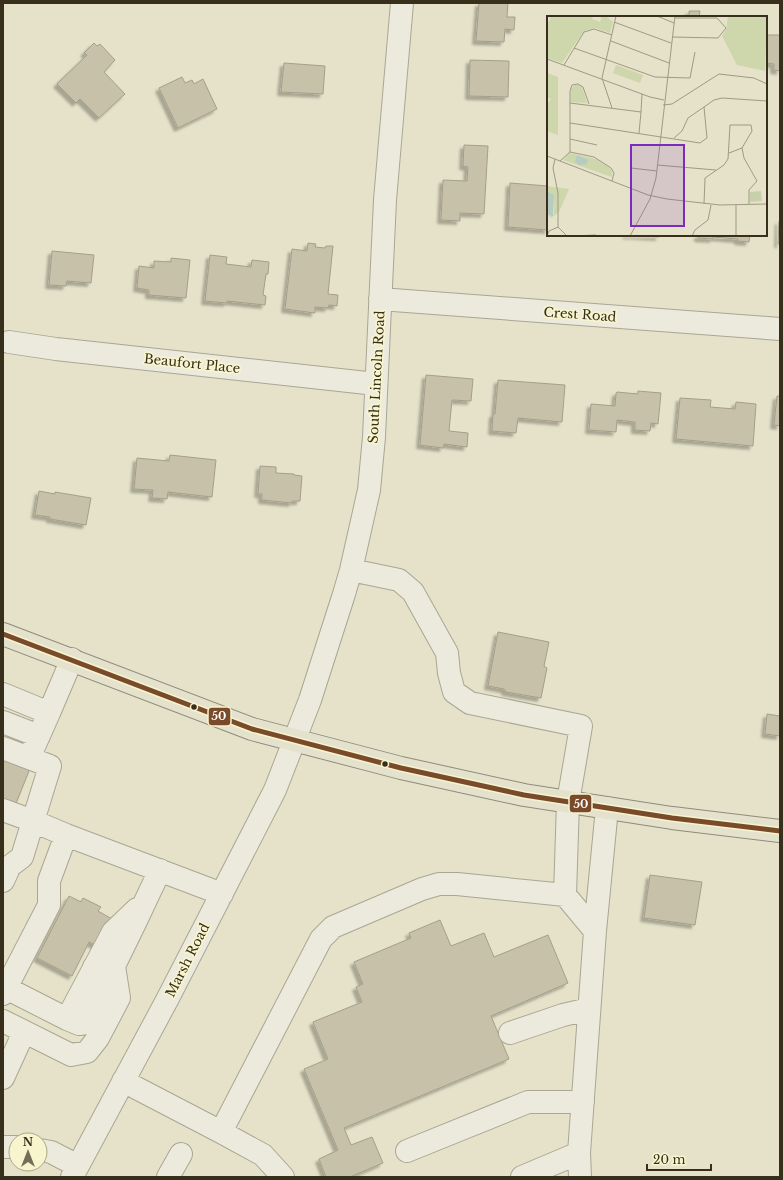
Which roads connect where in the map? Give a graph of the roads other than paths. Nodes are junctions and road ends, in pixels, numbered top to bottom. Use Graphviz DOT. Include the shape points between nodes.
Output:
graph roads {
  1 [pos="402,3"];
  2 [pos="380,299"];
  3 [pos="780,329"];
  4 [pos="9,342"];
  5 [pos="376,384"];
  6 [pos="351,570"];
  7 [pos="3,634"];
  8 [pos="72,660"];
  9 [pos="3,694"];
  10 [pos="48,713"];
  11 [pos="3,722"];
  12 [pos="39,736"];
  13 [pos="295,740"];
  14 [pos="3,748"];
  15 [pos="29,758"];
  16 [pos="568,802"];
  17 [pos="607,808"];
  18 [pos="3,810"];
  19 [pos="33,821"];
  20 [pos="780,831"];
  21 [pos="66,835"];
  22 [pos="160,870"];
  23 [pos="7,874"];
  24 [pos="222,894"];
  25 [pos="565,895"];
  26 [pos="146,901"];
  27 [pos="595,931"];
  28 [pos="4,991"];
  29 [pos="589,1010"];
  30 [pos="3,1021"];
  31 [pos="24,1032"];
  32 [pos="510,1033"];
  33 [pos="3,1078"];
  34 [pos="123,1081"];
  35 [pos="583,1102"];
  36 [pos="221,1132"];
  37 [pos="48,1151"];
  38 [pos="407,1152"];
  39 [pos="579,1153"];
  40 [pos="181,1154"];
  41 [pos="75,1171"];
  42 [pos="535,1174"];
  43 [pos="168,1177"];
  44 [pos="283,1177"];
  45 [pos="580,1177"];
  1 -- 2 [label="street, South Lincoln Road" via="387,173"];
  2 -- 3 [label="street, Crest Road"];
  2 -- 5 [label="street, South Lincoln Road"];
  4 -- 5 [label="street, Beaufort Place"];
  5 -- 6 [label="street, South Lincoln Road" via="368,490"];
  6 -- 13 [label="street, South Lincoln Road"];
  6 -- 16 [label="street" via="399,580 414,592 447,653 448,673 454,692 470,703 581,726"];
  7 -- 8 [label="main road"];
  8 -- 10 [label="street"];
  8 -- 13 [label="main road" via="252,729"];
  9 -- 10 [label="street"];
  10 -- 12 [label="street"];
  11 -- 12 [label="street"];
  12 -- 15 [label="street"];
  13 -- 16 [label="main road" via="402,768"];
  13 -- 24 [label="street, Marsh Road" via="276,790"];
  14 -- 15 [label="street"];
  15 -- 19 [label="street" via="50,766"];
  16 -- 17 [label="main road"];
  16 -- 25 [label="street"];
  17 -- 20 [label="main road"];
  17 -- 27 [label="street"];
  18 -- 19 [label="street"];
  19 -- 21 [label="street"];
  19 -- 23 [label="street" via="22,857"];
  21 -- 22 [label="street"];
  21 -- 28 [label="street" via="49,881 49,905"];
  22 -- 24 [label="street"];
  22 -- 26 [label="street"];
  24 -- 34 [label="street, Marsh Road"];
  25 -- 27 [label="street"];
  25 -- 36 [label="street" via="439,884 422,888 334,927 321,939"];
  26 -- 28 [label="street" via="113,932 67,1019"];
  26 -- 31 [label="street" via="114,966 119,998 98,1038 87,1052 71,1055"];
  27 -- 29 [label="street"];
  29 -- 32 [label="street" via="563,1015"];
  29 -- 35 [label="street"];
  30 -- 31 [label="street"];
  31 -- 33 [label="street"];
  34 -- 36 [label="street"];
  34 -- 41 [label="street, Marsh Road"];
  35 -- 38 [label="street" via="528,1102"];
  35 -- 39 [label="street"];
  36 -- 44 [label="street" via="263,1155"];
  37 -- 41 [label="street"];
  39 -- 42 [label="street"];
  39 -- 45 [label="street"];
  40 -- 43 [label="street"];
}
